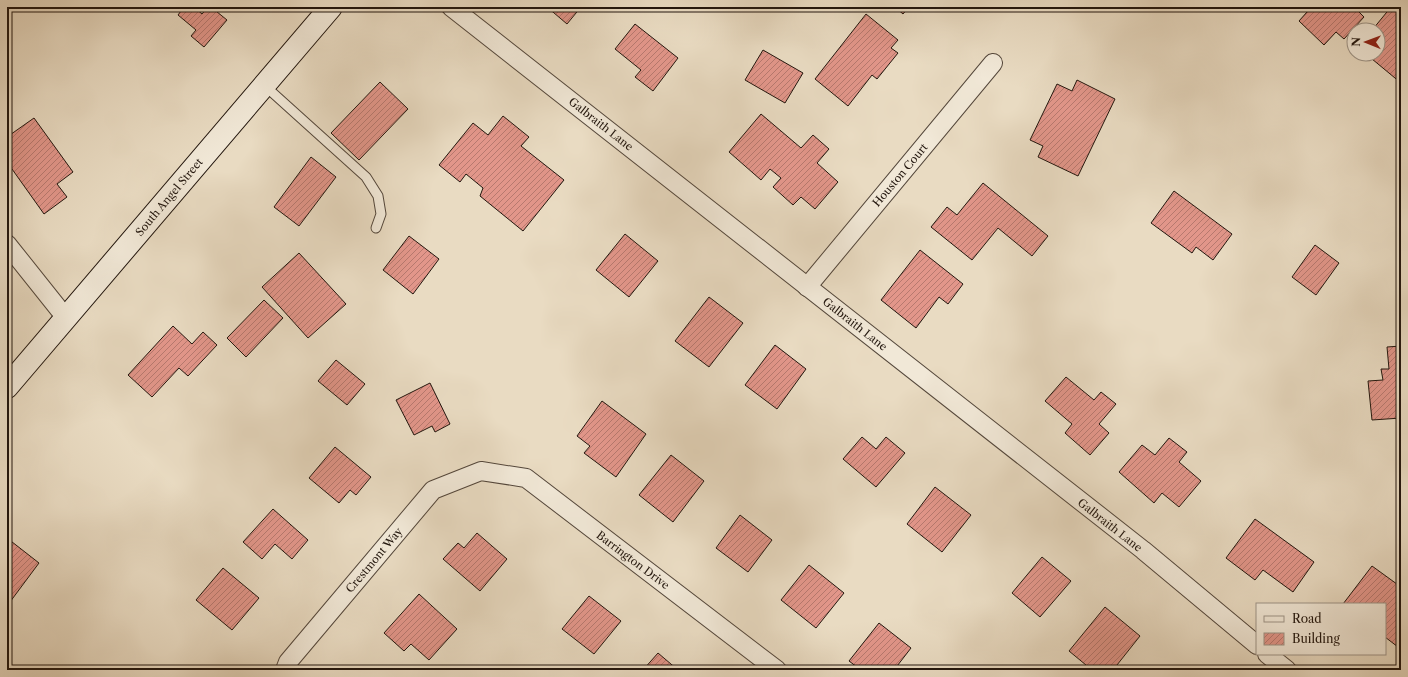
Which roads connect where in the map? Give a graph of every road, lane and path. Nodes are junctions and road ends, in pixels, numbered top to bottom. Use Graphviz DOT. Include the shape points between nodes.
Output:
graph roads {
  1 [pos="331,7"];
  2 [pos="451,7"];
  3 [pos="992,63"];
  4 [pos="264,85"];
  5 [pos="376,228"];
  6 [pos="7,244"];
  7 [pos="807,287"];
  8 [pos="66,318"];
  9 [pos="7,387"];
  10 [pos="481,472"];
  11 [pos="1256,644"];
  12 [pos="1268,655"];
  13 [pos="771,668"];
  14 [pos="285,670"];
  15 [pos="1286,670"];
  1 -- 4 [label="street, South Angel Street"];
  2 -- 7 [label="street, Galbraith Lane"];
  3 -- 7 [label="street, Houston Court"];
  4 -- 5 [label="lane" via="366,177 378,196 382,214"];
  4 -- 8 [label="street, South Angel Street"];
  6 -- 8 [label="street"];
  7 -- 11 [label="street, Galbraith Lane" via="1143,550"];
  8 -- 9 [label="street, South Angel Street"];
  10 -- 13 [label="street, Barrington Drive" via="526,478"];
  10 -- 14 [label="street, Crestmont Way" via="433,490 288,662"];
  12 -- 15 [label="street"];
}
